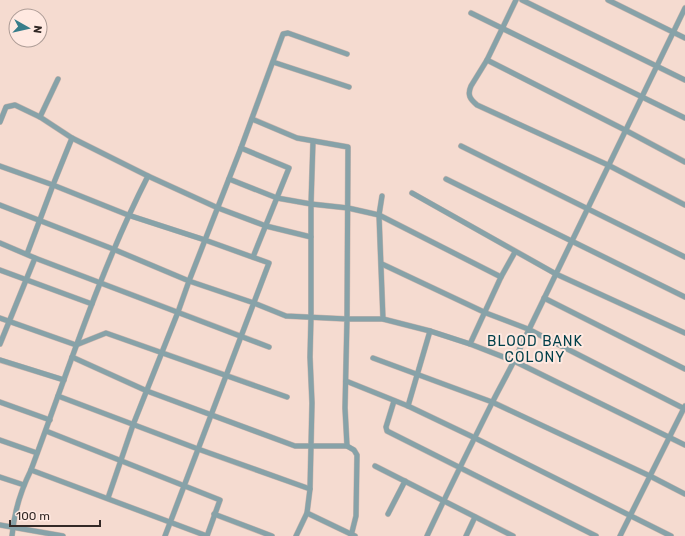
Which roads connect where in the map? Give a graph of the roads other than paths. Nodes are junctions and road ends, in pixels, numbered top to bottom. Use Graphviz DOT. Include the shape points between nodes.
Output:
graph roads {
  1 [pos="516,0"];
  2 [pos="522,0"];
  3 [pos="608,0"];
  4 [pos="685,8"];
  5 [pos="471,13"];
  6 [pos="503,28"];
  7 [pos="673,32"];
  8 [pos="685,38"];
  9 [pos="347,54"];
  10 [pos="487,60"];
  11 [pos="274,62"];
  12 [pos="658,65"];
  13 [pos="58,80"];
  14 [pos="685,80"];
  15 [pos="349,87"];
  16 [pos="642,97"];
  17 [pos="40,117"];
  18 [pos="685,118"];
  19 [pos="252,119"];
  20 [pos="0,122"];
  21 [pos="625,130"];
  22 [pos="72,138"];
  23 [pos="313,141"];
  24 [pos="461,146"];
  25 [pos="241,148"];
  26 [pos="685,162"];
  27 [pos="608,165"];
  28 [pos="0,166"];
  29 [pos="148,176"];
  30 [pos="229,179"];
  31 [pos="446,179"];
  32 [pos="53,185"];
  33 [pos="412,193"];
  34 [pos="382,196"];
  35 [pos="277,198"];
  36 [pos="311,204"];
  37 [pos="0,205"];
  38 [pos="685,206"];
  39 [pos="218,208"];
  40 [pos="348,208"];
  41 [pos="587,208"];
  42 [pos="128,215"];
  43 [pos="379,215"];
  44 [pos="39,220"];
  45 [pos="266,226"];
  46 [pos="311,237"];
  47 [pos="205,240"];
  48 [pos="571,240"];
  49 [pos="0,243"];
  50 [pos="114,249"];
  51 [pos="515,252"];
  52 [pos="27,254"];
  53 [pos="253,257"];
  54 [pos="685,257"];
  55 [pos="35,258"];
  56 [pos="382,264"];
  57 [pos="0,270"];
  58 [pos="556,274"];
  59 [pos="501,277"];
  60 [pos="26,280"];
  61 [pos="189,281"];
  62 [pos="100,283"];
  63 [pos="685,297"];
  64 [pos="544,298"];
  65 [pos="254,303"];
  66 [pos="92,304"];
  67 [pos="178,312"];
  68 [pos="486,313"];
  69 [pos="311,317"];
  70 [pos="0,318"];
  71 [pos="347,319"];
  72 [pos="383,319"];
  73 [pos="10,322"];
  74 [pos="528,330"];
  75 [pos="430,331"];
  76 [pos="685,333"];
  77 [pos="241,336"];
  78 [pos="0,344"];
  79 [pos="470,344"];
  80 [pos="76,346"];
  81 [pos="269,347"];
  82 [pos="162,353"];
  83 [pos="72,357"];
  84 [pos="373,358"];
  85 [pos="0,360"];
  86 [pos="514,361"];
  87 [pos="685,369"];
  88 [pos="417,374"];
  89 [pos="226,375"];
  90 [pos="64,380"];
  91 [pos="346,382"];
  92 [pos="147,391"];
  93 [pos="58,396"];
  94 [pos="287,397"];
  95 [pos="394,401"];
  96 [pos="0,402"];
  97 [pos="492,402"];
  98 [pos="408,406"];
  99 [pos="685,407"];
  100 [pos="211,416"];
  101 [pos="50,420"];
  102 [pos="133,425"];
  103 [pos="46,431"];
  104 [pos="669,437"];
  105 [pos="475,438"];
  106 [pos="0,440"];
  107 [pos="685,445"];
  108 [pos="347,446"];
  109 [pos="310,447"];
  110 [pos="198,449"];
  111 [pos="38,453"];
  112 [pos="120,461"];
  113 [pos="375,466"];
  114 [pos="459,468"];
  115 [pos="32,470"];
  116 [pos="650,476"];
  117 [pos="0,477"];
  118 [pos="405,481"];
  119 [pos="24,485"];
  120 [pos="184,486"];
  121 [pos="310,489"];
  122 [pos="685,494"];
  123 [pos="108,498"];
  124 [pos="443,501"];
  125 [pos="306,513"];
  126 [pos="214,514"];
  127 [pos="388,514"];
  128 [pos="630,516"];
  129 [pos="475,517"];
  130 [pos="170,521"];
  131 [pos="0,525"];
  132 [pos="13,527"];
  133 [pos="504,534"];
  134 [pos="12,536"];
  135 [pos="63,536"];
  136 [pos="165,536"];
  137 [pos="207,536"];
  138 [pos="272,536"];
  139 [pos="296,536"];
  140 [pos="352,536"];
  141 [pos="427,536"];
  142 [pos="466,536"];
  143 [pos="513,536"];
  144 [pos="596,536"];
  145 [pos="620,536"];
  146 [pos="671,536"];
  1 -- 6 [label="street"];
  2 -- 12 [label="street"];
  3 -- 7 [label="street"];
  4 -- 7 [label="street"];
  5 -- 6 [label="street"];
  6 -- 10 [label="street"];
  6 -- 16 [label="street"];
  7 -- 8 [label="street"];
  7 -- 12 [label="street"];
  9 -- 11 [label="street" via="285,33"];
  10 -- 21 [label="street"];
  10 -- 27 [label="street" via="469,91 472,101"];
  11 -- 15 [label="street"];
  11 -- 19 [label="street"];
  12 -- 14 [label="street"];
  12 -- 16 [label="street"];
  13 -- 17 [label="street"];
  16 -- 18 [label="street"];
  16 -- 21 [label="street"];
  17 -- 20 [label="street" via="15,105 6,107"];
  17 -- 22 [label="street"];
  19 -- 23 [label="street" via="297,138"];
  19 -- 25 [label="street"];
  21 -- 26 [label="street"];
  21 -- 27 [label="street"];
  22 -- 29 [label="street"];
  22 -- 32 [label="street"];
  23 -- 36 [label="street"];
  23 -- 40 [label="street" via="348,147"];
  24 -- 41 [label="street"];
  25 -- 30 [label="street"];
  25 -- 35 [label="street" via="289,168"];
  27 -- 38 [label="street"];
  27 -- 41 [label="street"];
  28 -- 32 [label="street"];
  29 -- 39 [label="street"];
  29 -- 42 [label="street"];
  30 -- 35 [label="street"];
  30 -- 39 [label="street"];
  31 -- 48 [label="street"];
  32 -- 42 [label="street"];
  32 -- 44 [label="street"];
  33 -- 51 [label="street"];
  34 -- 43 [label="street"];
  35 -- 36 [label="street"];
  35 -- 45 [label="street"];
  36 -- 40 [label="street"];
  36 -- 46 [label="street"];
  37 -- 44 [label="street"];
  39 -- 45 [label="street"];
  39 -- 47 [label="street"];
  40 -- 43 [label="street"];
  40 -- 71 [label="street"];
  41 -- 48 [label="street"];
  41 -- 54 [label="street"];
  42 -- 47 [label="street"];
  42 -- 50 [label="street"];
  43 -- 56 [label="street"];
  43 -- 59 [label="street"];
  44 -- 50 [label="street"];
  44 -- 52 [label="street"];
  45 -- 46 [label="street"];
  45 -- 53 [label="street"];
  46 -- 69 [label="street"];
  47 -- 53 [label="street"];
  47 -- 61 [label="street"];
  48 -- 58 [label="street"];
  48 -- 63 [label="street"];
  49 -- 52 [label="street"];
  50 -- 61 [label="street"];
  50 -- 62 [label="street"];
  51 -- 58 [label="street"];
  51 -- 59 [label="street"];
  52 -- 55 [label="street"];
  53 -- 65 [label="street" via="269,263"];
  55 -- 60 [label="street"];
  55 -- 62 [label="street"];
  56 -- 68 [label="street"];
  56 -- 72 [label="street"];
  57 -- 60 [label="street"];
  58 -- 64 [label="street"];
  58 -- 76 [label="street"];
  59 -- 68 [label="street"];
  60 -- 66 [label="street"];
  60 -- 73 [label="street"];
  61 -- 65 [label="street"];
  61 -- 67 [label="street"];
  62 -- 66 [label="street"];
  62 -- 67 [label="street"];
  64 -- 74 [label="street"];
  64 -- 87 [label="street"];
  65 -- 69 [label="street" via="286,316"];
  65 -- 77 [label="street"];
  66 -- 80 [label="street"];
  67 -- 77 [label="street"];
  67 -- 82 [label="street"];
  68 -- 74 [label="street"];
  68 -- 79 [label="street"];
  69 -- 71 [label="street"];
  69 -- 109 [label="street"];
  70 -- 73 [label="street"];
  71 -- 72 [label="street"];
  71 -- 91 [label="street"];
  72 -- 75 [label="street"];
  73 -- 78 [label="street"];
  73 -- 80 [label="street"];
  74 -- 86 [label="street"];
  74 -- 99 [label="street"];
  75 -- 79 [label="street"];
  75 -- 88 [label="street"];
  77 -- 81 [label="street"];
  77 -- 89 [label="street"];
  79 -- 86 [label="street"];
  80 -- 82 [label="street" via="106,333"];
  80 -- 83 [label="street"];
  82 -- 89 [label="street"];
  82 -- 92 [label="street"];
  83 -- 90 [label="street"];
  83 -- 92 [label="street"];
  84 -- 88 [label="street"];
  85 -- 90 [label="street"];
  86 -- 97 [label="street"];
  86 -- 104 [label="street"];
  88 -- 97 [label="street"];
  88 -- 98 [label="street"];
  89 -- 94 [label="street"];
  89 -- 100 [label="street"];
  90 -- 93 [label="street"];
  91 -- 95 [label="street"];
  91 -- 108 [label="street"];
  92 -- 100 [label="street"];
  92 -- 102 [label="street"];
  93 -- 101 [label="street"];
  93 -- 102 [label="street"];
  95 -- 98 [label="street"];
  95 -- 114 [label="street" via="386,429"];
  96 -- 101 [label="street"];
  97 -- 105 [label="street"];
  97 -- 116 [label="street"];
  98 -- 105 [label="street"];
  99 -- 104 [label="street"];
  100 -- 109 [label="street" via="295,446"];
  100 -- 110 [label="street"];
  101 -- 103 [label="street"];
  102 -- 110 [label="street"];
  102 -- 112 [label="street"];
  103 -- 111 [label="street"];
  103 -- 112 [label="street"];
  104 -- 107 [label="street"];
  104 -- 116 [label="street"];
  105 -- 114 [label="street"];
  105 -- 128 [label="street"];
  106 -- 111 [label="street"];
  108 -- 109 [label="street"];
  108 -- 140 [label="street" via="357,455 356,516"];
  109 -- 121 [label="street"];
  110 -- 120 [label="street"];
  110 -- 121 [label="street"];
  111 -- 115 [label="street"];
  112 -- 120 [label="street"];
  112 -- 123 [label="street"];
  113 -- 118 [label="street"];
  114 -- 124 [label="street"];
  114 -- 144 [label="street"];
  115 -- 119 [label="street"];
  115 -- 123 [label="street"];
  116 -- 122 [label="street"];
  116 -- 128 [label="street"];
  117 -- 119 [label="street"];
  118 -- 124 [label="street"];
  118 -- 127 [label="street"];
  119 -- 132 [label="street"];
  120 -- 126 [label="street" via="220,500"];
  120 -- 130 [label="street"];
  121 -- 125 [label="street"];
  123 -- 130 [label="street"];
  124 -- 129 [label="street"];
  124 -- 141 [label="street"];
  125 -- 139 [label="street"];
  125 -- 140 [label="street"];
  126 -- 137 [label="street"];
  126 -- 138 [label="street"];
  128 -- 145 [label="street"];
  128 -- 146 [label="street"];
  129 -- 133 [label="street"];
  129 -- 142 [label="street"];
  130 -- 136 [label="street"];
  130 -- 137 [label="street"];
  131 -- 132 [label="street"];
  132 -- 134 [label="street"];
  132 -- 135 [label="street"];
  133 -- 143 [label="street"];
}
